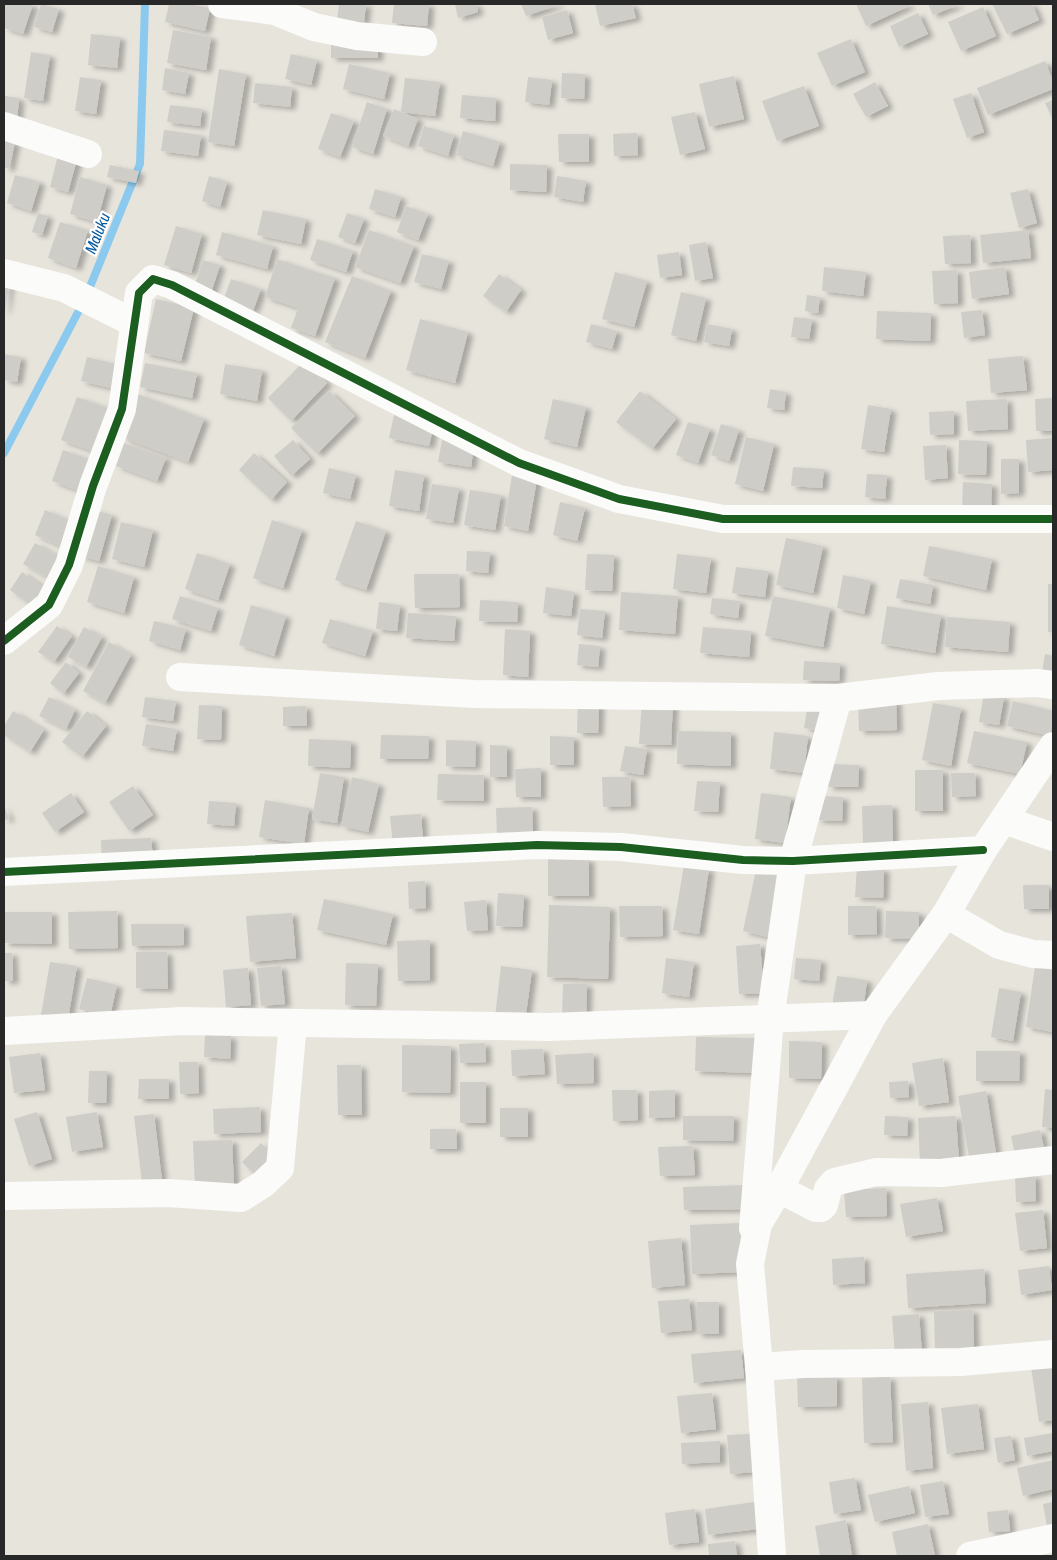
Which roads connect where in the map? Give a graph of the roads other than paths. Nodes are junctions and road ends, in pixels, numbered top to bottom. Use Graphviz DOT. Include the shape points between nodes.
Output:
graph roads {
  1 [pos="222,4"];
  2 [pos="423,42"];
  3 [pos="4,126"];
  4 [pos="88,154"];
  5 [pos="4,273"];
  6 [pos="134,323"];
  7 [pos="1053,519"];
  8 [pos="4,641"];
  9 [pos="180,677"];
  10 [pos="1053,685"];
  11 [pos="838,698"];
  12 [pos="1053,746"];
  13 [pos="1004,820"];
  14 [pos="1053,837"];
  15 [pos="983,850"];
  16 [pos="793,861"];
  17 [pos="4,872"];
  18 [pos="946,914"];
  19 [pos="1053,955"];
  20 [pos="873,1015"];
  21 [pos="770,1019"];
  22 [pos="293,1023"];
  23 [pos="4,1031"];
  24 [pos="1053,1160"];
  25 [pos="779,1189"];
  26 [pos="4,1196"];
  27 [pos="750,1264"];
  28 [pos="1053,1354"];
  29 [pos="759,1367"];
  30 [pos="1053,1538"];
  31 [pos="772,1556"];
  32 [pos="970,1556"];
  1 -- 2 [label="street" via="275,11 314,27 357,36"];
  3 -- 4 [label="street"];
  5 -- 6 [label="street" via="64,288"];
  6 -- 7 [label="street" via="139,293 153,279 172,285 519,463 619,499 723,519"];
  6 -- 8 [label="street" via="122,409 93,486 69,565 49,605"];
  9 -- 11 [label="street" via="475,694"];
  10 -- 11 [label="street" via="1037,682 938,686"];
  11 -- 16 [label="street"];
  12 -- 13 [label="street"];
  13 -- 14 [label="street"];
  13 -- 15 [label="street"];
  15 -- 16 [label="street"];
  15 -- 18 [label="street"];
  16 -- 17 [label="street" via="743,860 621,847 537,845"];
  16 -- 21 [label="street"];
  18 -- 19 [label="street" via="999,945"];
  18 -- 20 [label="street"];
  20 -- 21 [label="street"];
  20 -- 25 [label="street"];
  21 -- 22 [label="street" via="549,1027"];
  21 -- 27 [label="street"];
  22 -- 23 [label="street" via="182,1021"];
  22 -- 26 [label="street" via="280,1168 263,1184 240,1198 168,1193"];
  24 -- 25 [label="street" via="941,1174 876,1172 834,1182 821,1208"];
  25 -- 27 [label="street" via="758,1224"];
  27 -- 29 [label="street"];
  28 -- 29 [label="street" via="961,1362"];
  29 -- 31 [label="street"];
  30 -- 32 [label="street"];
}
